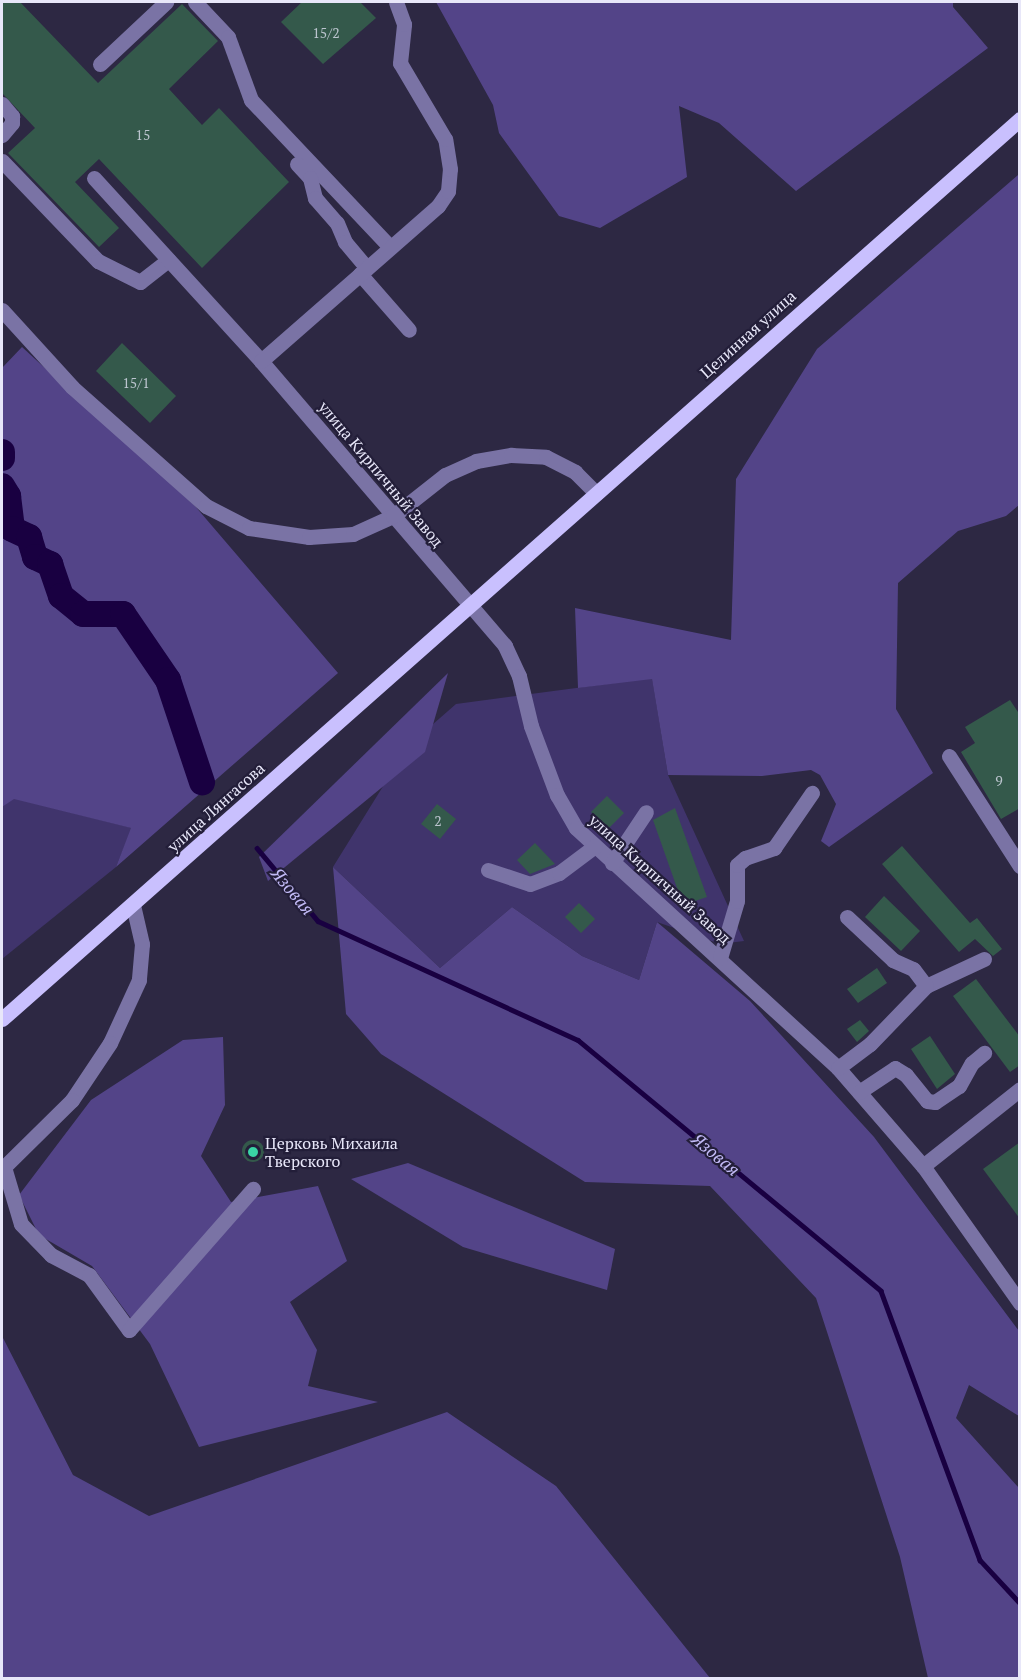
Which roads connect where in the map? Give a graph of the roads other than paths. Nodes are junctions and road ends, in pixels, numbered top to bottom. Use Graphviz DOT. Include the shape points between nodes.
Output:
graph roads {
  1 [pos="166,2"];
  2 [pos="195,2"];
  3 [pos="396,2"];
  4 [pos="100,64"];
  5 [pos="2,104"];
  6 [pos="250,114"];
  7 [pos="1020,119"];
  8 [pos="2,135"];
  9 [pos="2,161"];
  10 [pos="94,178"];
  11 [pos="390,247"];
  12 [pos="168,260"];
  13 [pos="364,271"];
  14 [pos="2,310"];
  15 [pos="409,330"];
  16 [pos="261,361"];
  17 [pos="596,493"];
  18 [pos="393,516"];
  19 [pos="501,576"];
  20 [pos="949,756"];
  21 [pos="812,793"];
  22 [pos="646,812"];
  23 [pos="595,846"];
  24 [pos="612,863"];
  25 [pos="1020,866"];
  26 [pos="488,870"];
  27 [pos="133,905"];
  28 [pos="847,917"];
  29 [pos="720,958"];
  30 [pos="984,959"];
  31 [pos="926,986"];
  32 [pos="2,1019"];
  33 [pos="984,1053"];
  34 [pos="838,1068"];
  35 [pos="1020,1089"];
  36 [pos="859,1092"];
  37 [pos="923,1166"];
  38 [pos="253,1189"];
  39 [pos="1020,1303"];
  1 -- 4 [label="street"];
  2 -- 11 [label="street" via="228,37 250,100"];
  3 -- 11 [label="street" via="404,24 400,63 445,139 450,169 448,192 438,206"];
  5 -- 8 [label="street" via="12,116 12,123"];
  6 -- 13 [label="street" via="310,178 315,198 337,223"];
  7 -- 17 [label="main road, Целинная улица"];
  9 -- 12 [label="street" via="98,261 140,282"];
  10 -- 12 [label="street, улица Кирпичный Завод"];
  11 -- 13 [label="street"];
  12 -- 16 [label="street, улица Кирпичный Завод"];
  13 -- 15 [label="street"];
  13 -- 16 [label="street"];
  14 -- 18 [label="street" via="72,387 224,518 249,528 309,537 353,534"];
  16 -- 18 [label="street, улица Кирпичный Завод"];
  17 -- 18 [label="street" via="575,472 546,456 512,455 476,461 445,475"];
  17 -- 19 [label="main road, Целинная улица"];
  18 -- 23 [label="street, улица Кирпичный Завод" via="505,646 519,676 531,726 557,795 576,828"];
  19 -- 27 [label="main road, улица Лянгасова"];
  20 -- 25 [label="street"];
  21 -- 29 [label="street" via="774,848 745,858 737,865 737,901"];
  22 -- 24 [label="street"];
  23 -- 24 [label="street, улица Кирпичный Завод"];
  23 -- 26 [label="street" via="559,873 530,884"];
  24 -- 29 [label="street, улица Кирпичный Завод"];
  27 -- 32 [label="main road, улица Лянгасова"];
  27 -- 38 [label="street" via="142,944 139,980 110,1043 72,1100 4,1167 21,1224 51,1255 89,1275 129,1330"];
  28 -- 31 [label="street" via="893,960 913,969"];
  29 -- 34 [label="street, улица Кирпичный Завод"];
  30 -- 31 [label="street"];
  31 -- 34 [label="street" via="870,1044"];
  33 -- 36 [label="street" via="972,1063 959,1086 935,1102 927,1101 906,1075 895,1068"];
  34 -- 36 [label="street, улица Кирпичный Завод"];
  35 -- 37 [label="street"];
  36 -- 37 [label="street, улица Кирпичный Завод"];
  37 -- 39 [label="street, улица Кирпичный Завод"];
}
